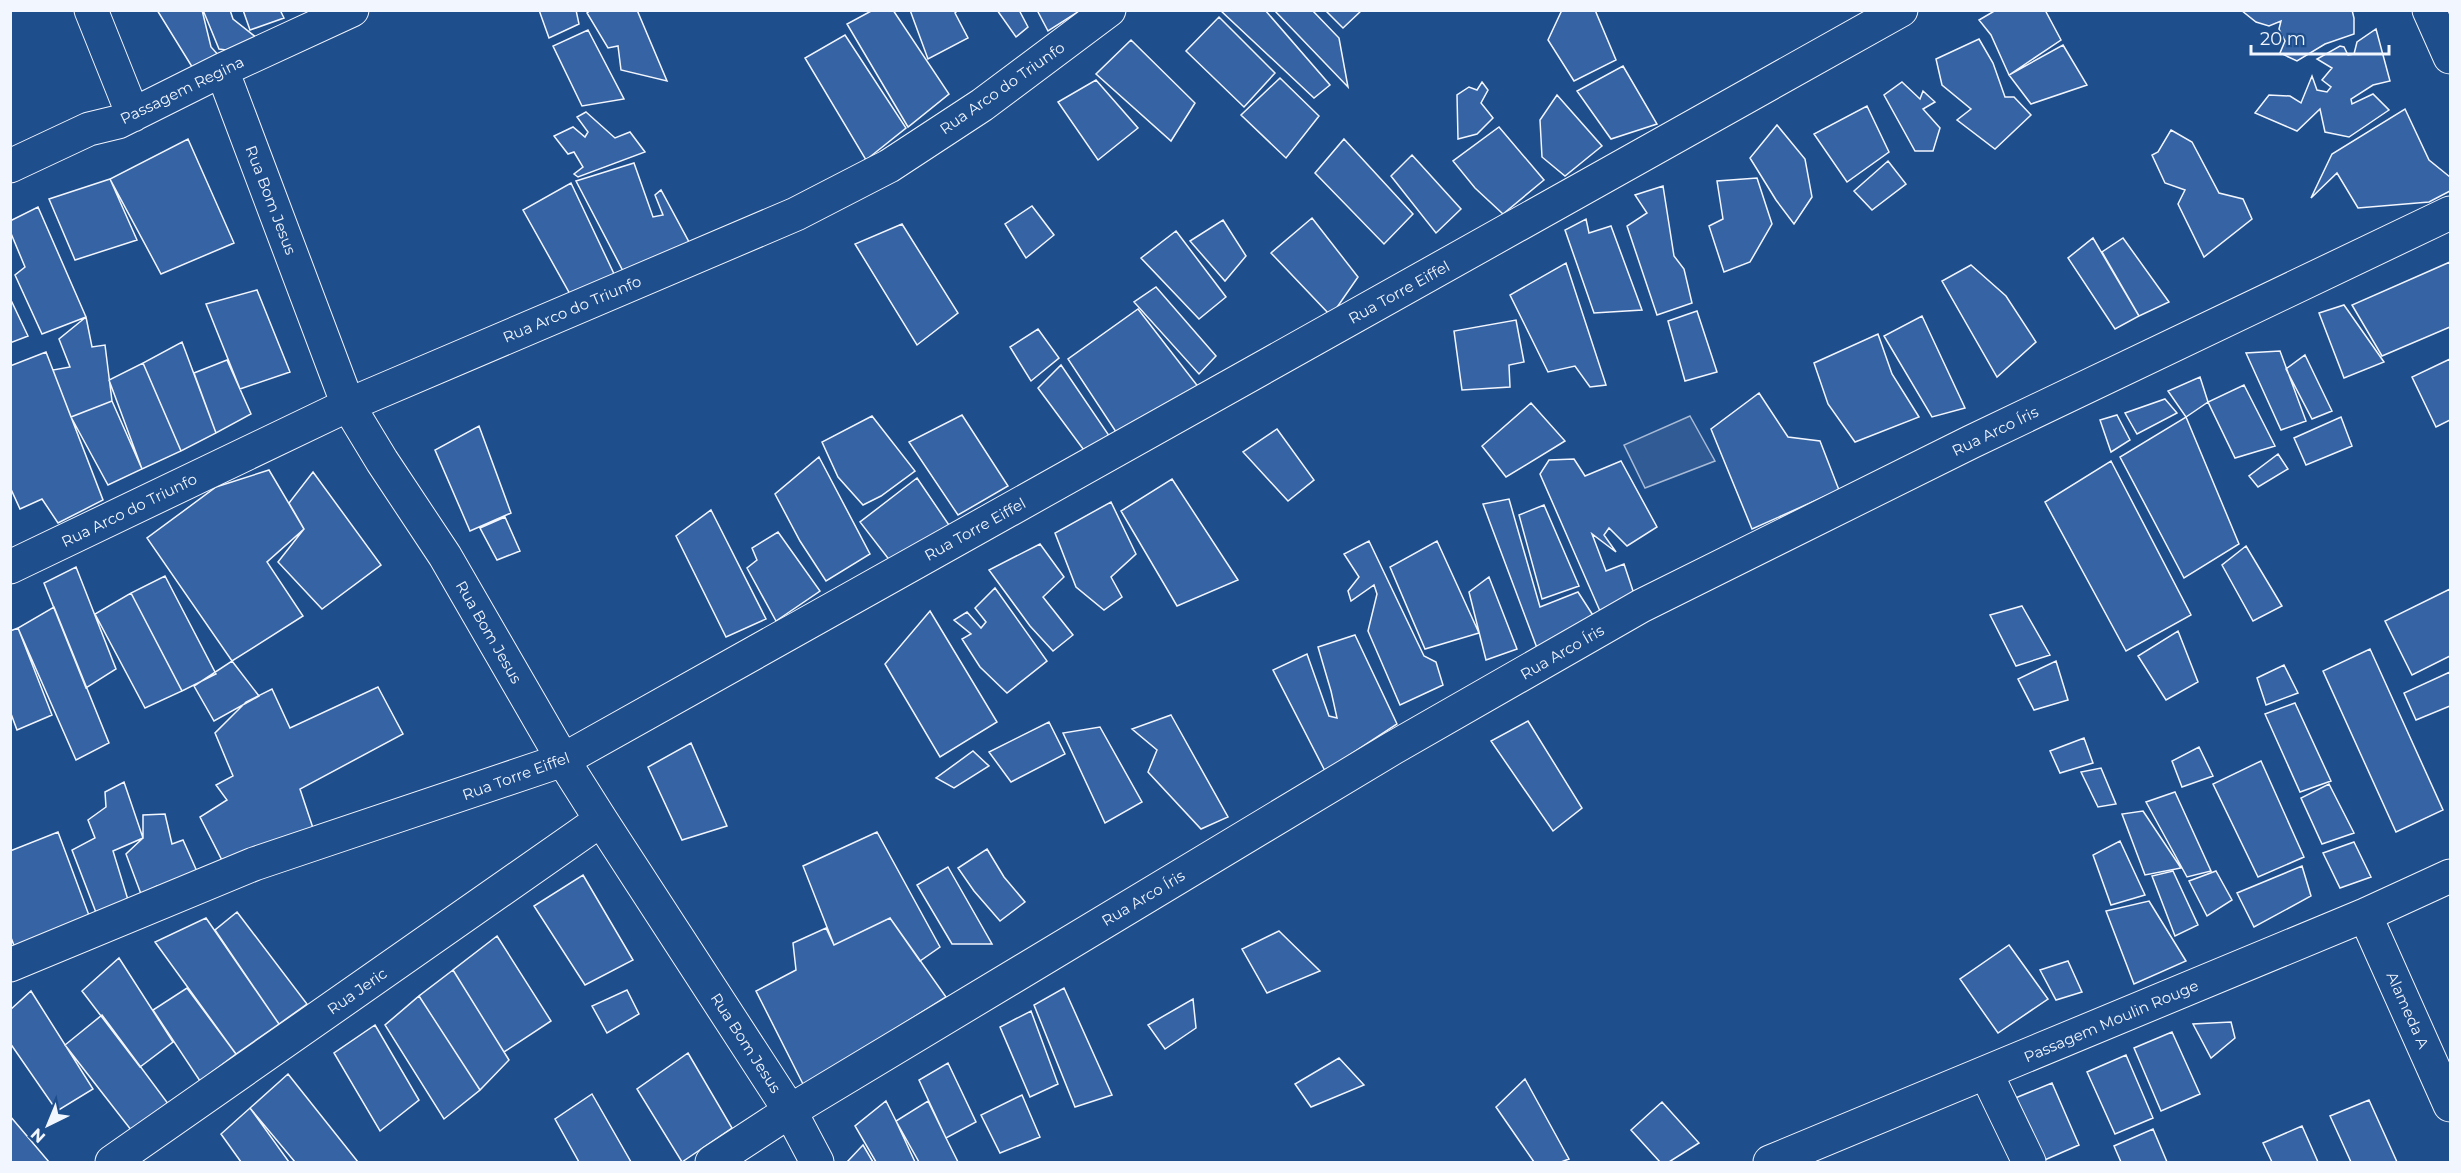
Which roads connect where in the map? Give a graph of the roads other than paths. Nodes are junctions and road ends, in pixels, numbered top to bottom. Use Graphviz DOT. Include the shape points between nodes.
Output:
graph roads {
  1 [pos="91,10"];
  2 [pos="352,10"];
  3 [pos="1109,10"];
  4 [pos="1901,10"];
  5 [pos="2429,10"];
  6 [pos="2451,57"];
  7 [pos="222,70"];
  8 [pos="133,115"];
  9 [pos="10,166"];
  10 [pos="2451,213"];
  11 [pos="348,405"];
  12 [pos="10,567"];
  13 [pos="563,760"];
  14 [pos="601,820"];
  15 [pos="2451,876"];
  16 [pos="2365,915"];
  17 [pos="10,964"];
  18 [pos="1986,1073"];
  19 [pos="2451,1106"];
  20 [pos="790,1111"];
  21 [pos="112,1162"];
  22 [pos="712,1162"];
  23 [pos="817,1162"];
  24 [pos="1770,1162"];
  25 [pos="2029,1162"];
  1 -- 8 [label="street"];
  2 -- 7 [label="street, Passagem Regina"];
  3 -- 11 [label="street, Rua Arco do Triunfo" via="982,105 878,171 796,214"];
  4 -- 13 [label="street, Rua Torre Eiffel"];
  5 -- 6 [label="street"];
  7 -- 8 [label="street, Passagem Regina"];
  7 -- 11 [label="street, Rua Bom Jesus"];
  8 -- 9 [label="street, Passagem Regina" via="89,129"];
  10 -- 20 [label="street, Rua Arco Íris" via="1971,442 1641,606 1394,748"];
  11 -- 12 [label="street, Rua Arco do Triunfo"];
  11 -- 13 [label="street, Rua Bom Jesus" via="445,556"];
  13 -- 14 [label="street, Rua Bom Jesus"];
  13 -- 17 [label="street, Rua Torre Eiffel" via="254,864"];
  14 -- 20 [label="street, Rua Bom Jesus"];
  14 -- 21 [label="street, Rua Jeric"];
  15 -- 16 [label="street, Passagem Moulin Rouge"];
  16 -- 18 [label="street, Passagem Moulin Rouge"];
  16 -- 19 [label="street, Alameda A"];
  18 -- 24 [label="street, Passagem Moulin Rouge"];
  18 -- 25 [label="street"];
  20 -- 22 [label="street, Rua Arco Íris"];
  20 -- 23 [label="street, Rua Bom Jesus"];
}
